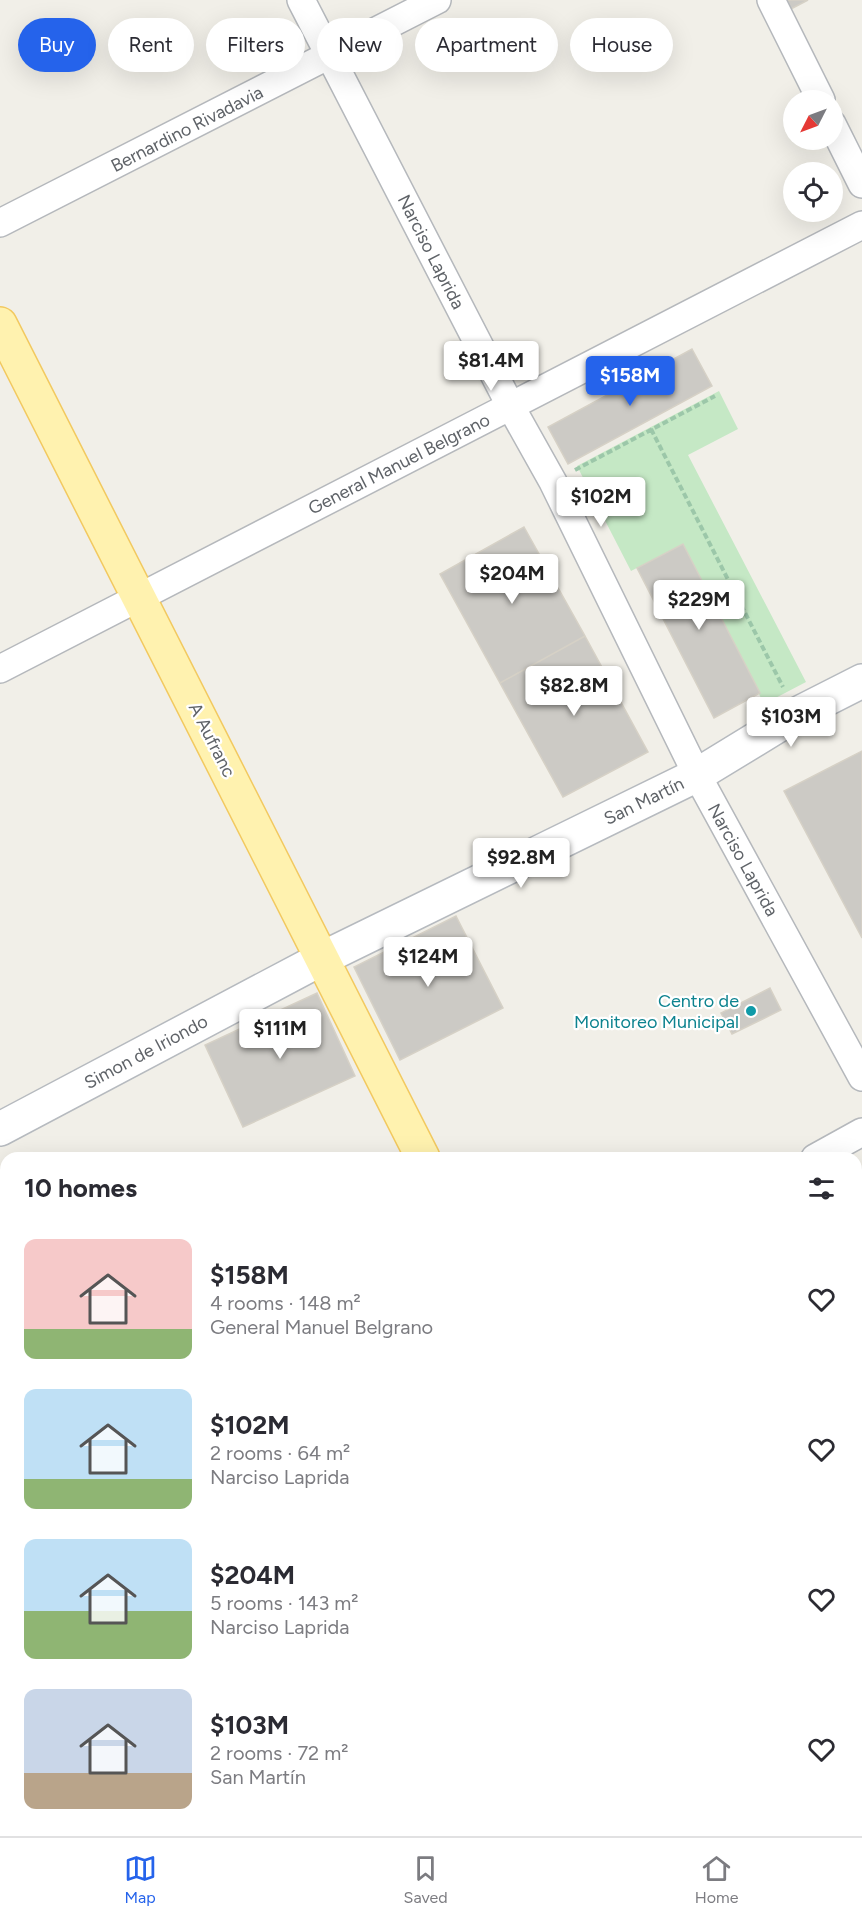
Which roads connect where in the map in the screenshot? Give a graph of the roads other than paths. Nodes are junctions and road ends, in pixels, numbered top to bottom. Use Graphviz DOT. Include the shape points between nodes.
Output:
graph roads {
  1 [pos="302,0"];
  2 [pos="437,0"];
  3 [pos="771,0"];
  4 [pos="403,18"];
  5 [pos="317,32"];
  6 [pos="317,63"];
  7 [pos="337,72"];
  8 [pos="816,90"];
  9 [pos="843,146"];
  10 [pos="862,184"];
  11 [pos="0,223"];
  12 [pos="862,225"];
  13 [pos="0,324"];
  14 [pos="511,407"];
  15 [pos="139,597"];
  16 [pos="0,669"];
  17 [pos="862,681"];
  18 [pos="697,775"];
  19 [pos="323,958"];
  20 [pos="862,1077"];
  21 [pos="0,1129"];
  22 [pos="862,1132"];
  23 [pos="420,1152"];
  24 [pos="826,1152"];
  1 -- 5 [label="street, Narciso Laprida"];
  2 -- 4 [label="street, Bernardino Rivadavia"];
  3 -- 8 [label="street"];
  6 -- 11 [label="street, Bernardino Rivadavia"];
  7 -- 14 [label="street, Narciso Laprida"];
  9 -- 10 [label="street"];
  12 -- 14 [label="street, General Manuel Belgrano"];
  13 -- 15 [label="main road, A Aufranc"];
  14 -- 15 [label="street, General Manuel Belgrano"];
  14 -- 18 [label="street, Narciso Laprida" via="553,482"];
  15 -- 16 [label="street, General Manuel Belgrano"];
  15 -- 19 [label="main road, A Aufranc"];
  17 -- 18 [label="main road, San Martín" via="797,714"];
  18 -- 19 [label="main road, San Martín"];
  18 -- 20 [label="street, Narciso Laprida"];
  19 -- 21 [label="main road, Simon de Iriondo"];
  19 -- 23 [label="main road, A Aufranc"];
  22 -- 24 [label="street"];
}
